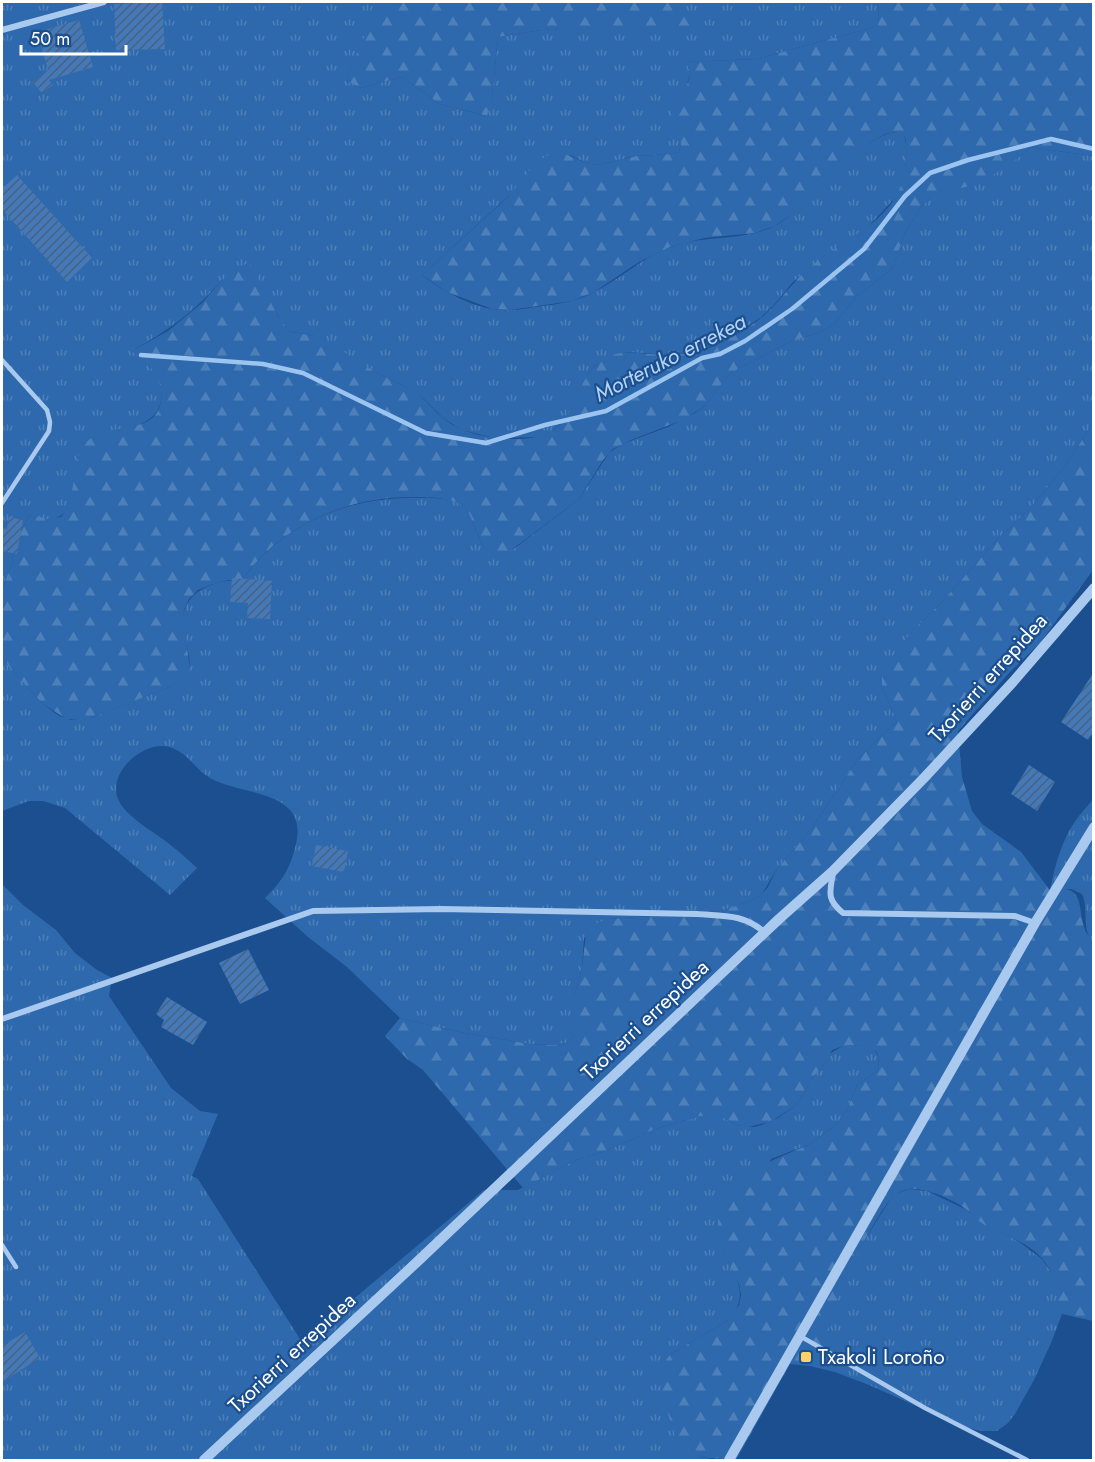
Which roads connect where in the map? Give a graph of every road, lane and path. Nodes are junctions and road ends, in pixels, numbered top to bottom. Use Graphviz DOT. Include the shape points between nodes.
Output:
graph roads {
  1 [pos="104,2"];
  2 [pos="2,30"];
  3 [pos="2,360"];
  4 [pos="2,503"];
  5 [pos="1094,588"];
  6 [pos="1094,827"];
  7 [pos="833,871"];
  8 [pos="1035,923"];
  9 [pos="765,933"];
  10 [pos="2,1019"];
  11 [pos="2,1245"];
  12 [pos="16,1267"];
  13 [pos="800,1336"];
  14 [pos="204,1461"];
  15 [pos="729,1461"];
  16 [pos="1027,1461"];
  1 -- 2 [label="street"];
  3 -- 4 [label="lane" via="47,410 50,422 49,431"];
  5 -- 7 [label="street, Txorierri errepidea" via="996,700"];
  6 -- 8 [label="street"];
  7 -- 8 [label="street" via="830,894 833,905 843,913 1015,916"];
  7 -- 9 [label="street, Txorierri errepidea"];
  8 -- 13 [label="street"];
  9 -- 10 [label="street" via="755,924 734,916 698,914 313,911"];
  9 -- 14 [label="street, Txorierri errepidea"];
  11 -- 12 [label="lane"];
  13 -- 15 [label="street"];
  13 -- 16 [label="lane"];
}
